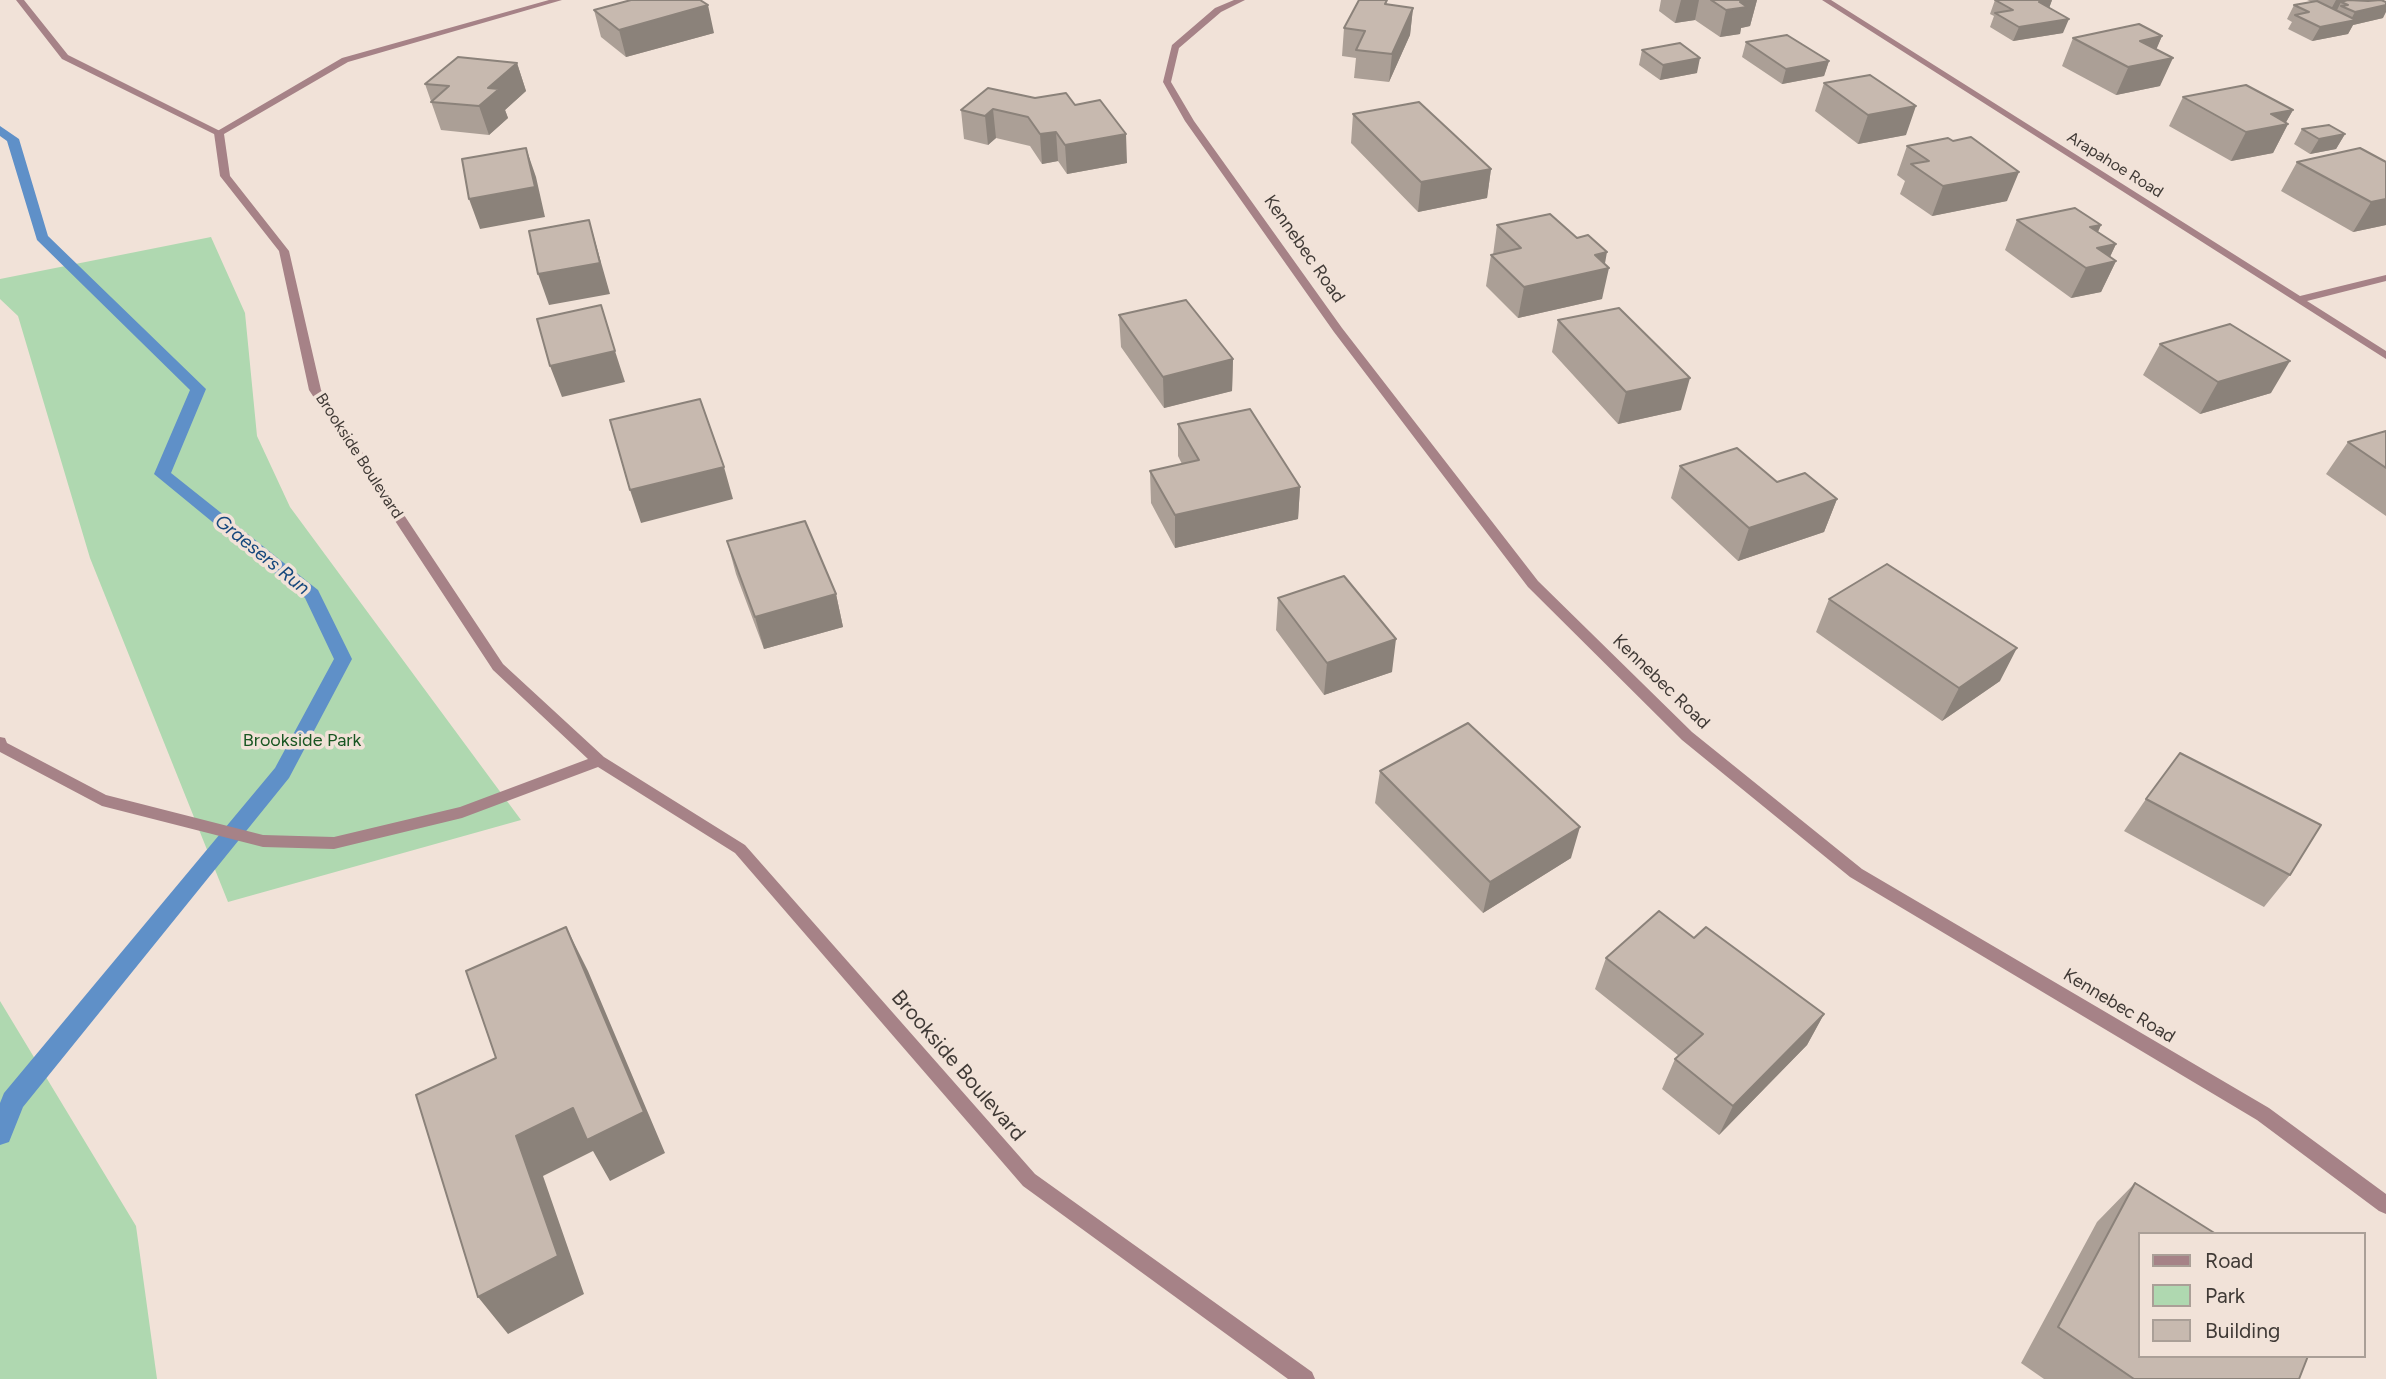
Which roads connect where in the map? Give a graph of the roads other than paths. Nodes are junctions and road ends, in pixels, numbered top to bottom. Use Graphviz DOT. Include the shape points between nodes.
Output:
graph roads {
  1 [pos="558,0"];
  2 [pos="1241,0"];
  3 [pos="1826,0"];
  4 [pos="20,1"];
  5 [pos="219,133"];
  6 [pos="2386,278"];
  7 [pos="2298,300"];
  8 [pos="2386,356"];
  9 [pos="0,742"];
  10 [pos="599,761"];
  11 [pos="2386,1205"];
  12 [pos="1305,1379"];
  1 -- 5 [label="street" via="345,60"];
  2 -- 11 [label="street, Kennebec Road" via="1218,10 1175,47 1167,82 1338,330 1533,584 1687,736 1856,873 2263,1114"];
  3 -- 7 [label="street, Arapahoe Road"];
  4 -- 5 [label="street" via="65,57"];
  5 -- 10 [label="street, Brookside Boulevard" via="225,176 284,250 315,390 498,667"];
  6 -- 7 [label="street"];
  7 -- 8 [label="street, Arapahoe Road"];
  9 -- 10 [label="street" via="102,800 263,841 334,843 462,811"];
  10 -- 12 [label="street, Brookside Boulevard" via="740,849 1029,1180"];
}
